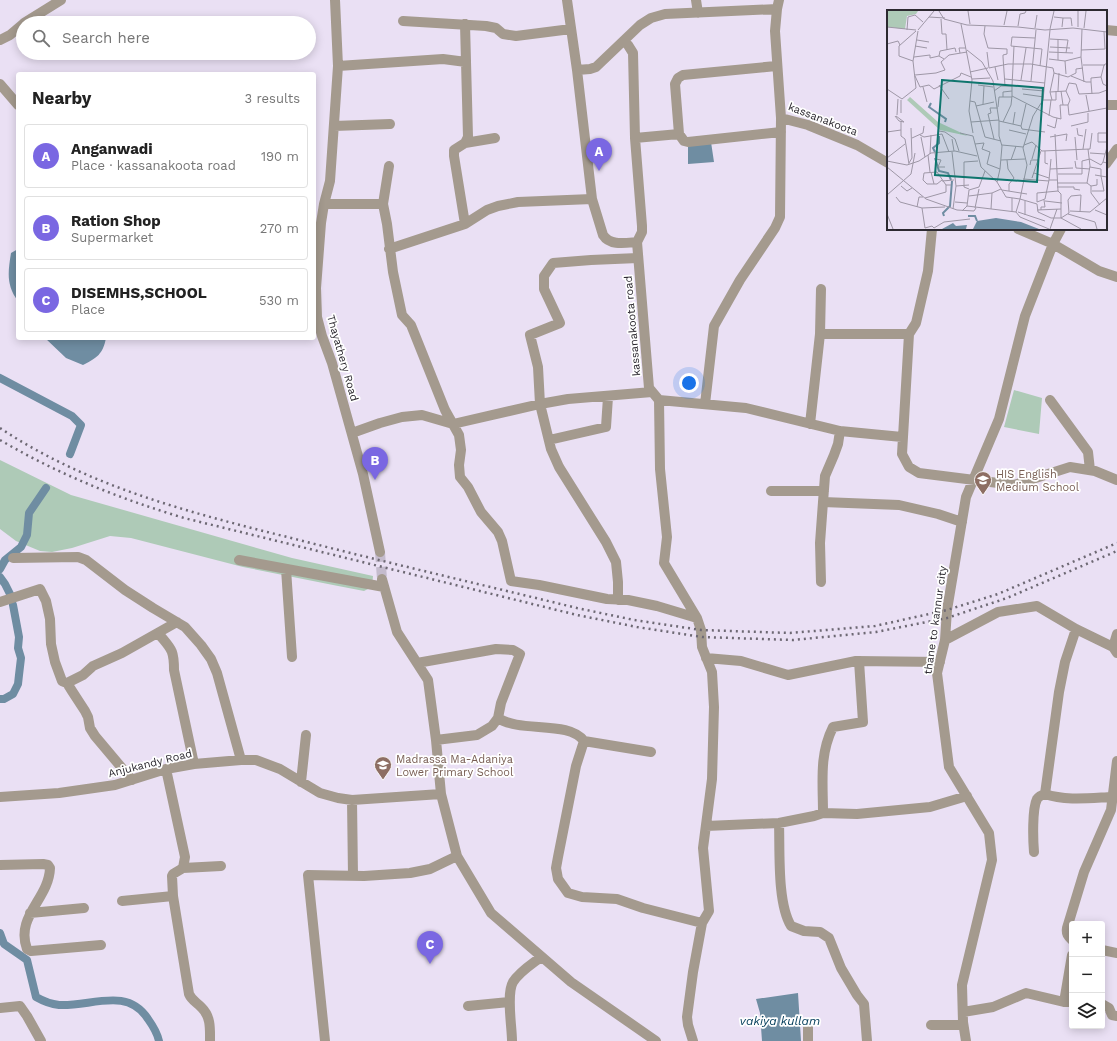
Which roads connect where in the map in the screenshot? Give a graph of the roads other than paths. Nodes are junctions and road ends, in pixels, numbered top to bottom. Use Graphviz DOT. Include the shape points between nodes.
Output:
graph roads {
  1 [pos="61,0"];
  2 [pos="335,0"];
  3 [pos="567,0"];
  4 [pos="696,0"];
  5 [pos="778,5"];
  6 [pos="698,13"];
  7 [pos="35,16"];
  8 [pos="403,21"];
  9 [pos="465,24"];
  10 [pos="571,29"];
  11 [pos="16,30"];
  12 [pos="1107,30"];
  13 [pos="1117,31"];
  14 [pos="0,40"];
  15 [pos="624,41"];
  16 [pos="466,62"];
  17 [pos="338,66"];
  18 [pos="776,66"];
  19 [pos="577,70"];
  20 [pos="0,84"];
  21 [pos="16,103"];
  22 [pos="781,118"];
  23 [pos="390,124"];
  24 [pos="334,126"];
  25 [pos="781,132"];
  26 [pos="678,134"];
  27 [pos="495,138"];
  28 [pos="635,138"];
  29 [pos="466,143"];
  30 [pos="1117,149"];
  31 [pos="887,162"];
  32 [pos="1107,163"];
  33 [pos="389,166"];
  34 [pos="592,199"];
  35 [pos="324,204"];
  36 [pos="383,204"];
  37 [pos="465,224"];
  38 [pos="932,230"];
  39 [pos="1020,230"];
  40 [pos="1060,230"];
  41 [pos="637,242"];
  42 [pos="1053,244"];
  43 [pos="390,249"];
  44 [pos="638,258"];
  45 [pos="1117,277"];
  46 [pos="821,289"];
  47 [pos="820,334"];
  48 [pos="909,334"];
  49 [pos="652,392"];
  50 [pos="608,396"];
  51 [pos="660,400"];
  52 [pos="1050,400"];
  53 [pos="540,404"];
  54 [pos="705,404"];
  55 [pos="453,424"];
  56 [pos="810,424"];
  57 [pos="840,431"];
  58 [pos="352,433"];
  59 [pos="902,437"];
  60 [pos="549,440"];
  61 [pos="1090,470"];
  62 [pos="974,479"];
  63 [pos="1117,480"];
  64 [pos="771,491"];
  65 [pos="824,491"];
  66 [pos="824,502"];
  67 [pos="962,522"];
  68 [pos="380,552"];
  69 [pos="13,558"];
  70 [pos="239,560"];
  71 [pos="286,569"];
  72 [pos="821,582"];
  73 [pos="618,600"];
  74 [pos="0,602"];
  75 [pos="697,618"];
  76 [pos="177,622"];
  77 [pos="1076,629"];
  78 [pos="158,633"];
  79 [pos="1117,634"];
  80 [pos="945,640"];
  81 [pos="1115,650"];
  82 [pos="292,657"];
  83 [pos="706,658"];
  84 [pos="859,661"];
  85 [pos="940,662"];
  86 [pos="417,664"];
  87 [pos="67,683"];
  88 [pos="498,718"];
  89 [pos="306,735"];
  90 [pos="436,740"];
  91 [pos="584,741"];
  92 [pos="651,752"];
  93 [pos="241,760"];
  94 [pos="1117,761"];
  95 [pos="194,764"];
  96 [pos="166,770"];
  97 [pos="132,780"];
  98 [pos="302,782"];
  99 [pos="441,794"];
  100 [pos="1045,794"];
  101 [pos="967,796"];
  102 [pos="0,797"];
  103 [pos="1112,797"];
  104 [pos="352,800"];
  105 [pos="823,813"];
  106 [pos="779,823"];
  107 [pos="706,826"];
  108 [pos="1034,852"];
  109 [pos="457,856"];
  110 [pos="0,865"];
  111 [pos="221,866"];
  112 [pos="183,868"];
  113 [pos="353,876"];
  114 [pos="173,896"];
  115 [pos="122,901"];
  116 [pos="84,908"];
  117 [pos="30,913"];
  118 [pos="1069,921"];
  119 [pos="1069,921"];
  120 [pos="702,923"];
  121 [pos="1069,936"];
  122 [pos="101,945"];
  123 [pos="1105,951"];
  124 [pos="1117,953"];
  125 [pos="541,956"];
  126 [pos="1072,957"];
  127 [pos="509,1002"];
  128 [pos="1068,1002"];
  129 [pos="468,1006"];
  130 [pos="1105,1006"];
  131 [pos="0,1008"];
  132 [pos="963,1012"];
  133 [pos="1117,1016"];
  134 [pos="931,1025"];
  135 [pos="964,1026"];
  136 [pos="808,1027"];
  137 [pos="41,1041"];
  138 [pos="210,1041"];
  139 [pos="325,1041"];
  140 [pos="512,1041"];
  141 [pos="656,1041"];
  142 [pos="693,1041"];
  143 [pos="808,1041"];
  144 [pos="867,1041"];
  145 [pos="966,1041"];
  1 -- 7 [label="street"];
  2 -- 17 [label="street, Thayathery Road"];
  3 -- 10 [label="street"];
  4 -- 6 [label="street"];
  5 -- 6 [label="street"];
  5 -- 18 [label="street, kassanakoota" via="775,31"];
  6 -- 15 [label="street" via="665,14 651,18"];
  8 -- 9 [label="street"];
  9 -- 10 [label="street" via="496,28 502,34 516,36"];
  9 -- 16 [label="street"];
  10 -- 19 [label="street"];
  11 -- 14 [label="street"];
  12 -- 13 [label="street"];
  15 -- 19 [label="street" via="596,67"];
  15 -- 28 [label="street, kassanakoota road" via="633,53"];
  16 -- 17 [label="street" via="443,59"];
  16 -- 29 [label="street"];
  17 -- 24 [label="street, Thayathery Road"];
  18 -- 22 [label="street, kassanakoota"];
  18 -- 26 [label="street" via="683,75 678,78 675,84"];
  19 -- 34 [label="street"];
  20 -- 21 [label="street"];
  22 -- 25 [label="street"];
  22 -- 31 [label="street, kassanakoota" via="815,127 857,145"];
  23 -- 24 [label="street"];
  24 -- 35 [label="street, Thayathery Road" via="330,181"];
  25 -- 26 [label="street" via="688,142"];
  25 -- 54 [label="street" via="780,217 714,326"];
  26 -- 28 [label="street"];
  27 -- 29 [label="street"];
  28 -- 41 [label="street, kassanakoota road" via="642,226"];
  29 -- 37 [label="street" via="454,150"];
  30 -- 32 [label="street"];
  33 -- 36 [label="street"];
  34 -- 37 [label="street" via="518,202 487,210"];
  34 -- 41 [label="street" via="606,240 612,243"];
  35 -- 36 [label="street"];
  35 -- 58 [label="street, Thayathery Road" via="316,288 317,317"];
  36 -- 43 [label="street"];
  37 -- 43 [label="street"];
  38 -- 48 [label="street" via="928,271 916,323"];
  39 -- 42 [label="street"];
  40 -- 42 [label="street, thane to kannur city"];
  41 -- 44 [label="street, kassanakoota road"];
  42 -- 45 [label="street" via="1099,271"];
  42 -- 62 [label="street, thane to kannur city" via="1025,316 999,419"];
  43 -- 55 [label="street" via="402,315 411,325"];
  44 -- 49 [label="street, kassanakoota road" via="649,388"];
  44 -- 53 [label="street" via="553,263 544,276 544,289 560,323 530,335 538,366"];
  46 -- 47 [label="street"];
  47 -- 48 [label="street"];
  47 -- 56 [label="street"];
  48 -- 59 [label="street"];
  49 -- 50 [label="street"];
  49 -- 51 [label="street"];
  50 -- 53 [label="street"];
  50 -- 60 [label="street" via="606,427"];
  51 -- 54 [label="street"];
  51 -- 75 [label="street" via="660,469 667,537 664,562"];
  52 -- 61 [label="street" via="1088,452"];
  53 -- 55 [label="street"];
  53 -- 60 [label="street"];
  54 -- 56 [label="street" via="746,408"];
  55 -- 58 [label="street" via="422,415 402,417"];
  55 -- 73 [label="street" via="459,435 461,450 460,477 481,512 498,532 511,581"];
  56 -- 57 [label="street"];
  57 -- 59 [label="street"];
  57 -- 65 [label="street" via="825,476"];
  58 -- 68 [label="street, Thayathery Road"];
  59 -- 62 [label="street" via="902,454 908,467 919,473"];
  60 -- 73 [label="street" via="559,467 616,562"];
  61 -- 62 [label="street" via="1070,467 1014,485"];
  61 -- 63 [label="street"];
  62 -- 67 [label="street, thane to kannur city" via="966,497"];
  64 -- 65 [label="street"];
  65 -- 66 [label="street"];
  66 -- 67 [label="street" via="899,505"];
  66 -- 72 [label="street" via="820,543"];
  67 -- 80 [label="street, thane to kannur city" via="947,610"];
  69 -- 76 [label="street" via="78,557 86,560 131,594"];
  70 -- 71 [label="street"];
  71 -- 82 [label="street"];
  71 -- 86 [label="street" via="383,583 397,632"];
  73 -- 75 [label="street" via="657,606"];
  74 -- 87 [label="street" via="40,589 50,619 55,662 62,681"];
  75 -- 83 [label="street"];
  76 -- 78 [label="street"];
  76 -- 93 [label="street" via="201,645 217,673"];
  77 -- 80 [label="street" via="1033,606 998,612"];
  77 -- 81 [label="street"];
  77 -- 100 [label="street" via="1065,662 1059,692"];
  78 -- 87 [label="street" via="93,666 83,675"];
  78 -- 95 [label="street" via="174,655 174,670"];
  79 -- 81 [label="street"];
  80 -- 85 [label="street, thane to kannur city"];
  83 -- 84 [label="street" via="741,661 788,675"];
  83 -- 107 [label="street" via="712,672 714,707 712,779"];
  84 -- 85 [label="street"];
  84 -- 105 [label="street" via="863,722 833,727 828,737 823,754"];
  85 -- 101 [label="street, thane to kannur city" via="937,673 950,767"];
  86 -- 88 [label="street" via="496,650 513,650 520,654 501,703"];
  86 -- 90 [label="street" via="428,680"];
  87 -- 97 [label="street" via="88,717 92,733"];
  88 -- 90 [label="street" via="492,726 477,735"];
  88 -- 91 [label="street" via="520,725 573,732"];
  89 -- 98 [label="street"];
  90 -- 99 [label="street"];
  91 -- 92 [label="street"];
  91 -- 120 [label="street" via="576,766 556,868 561,885 568,892 582,897 617,898 643,908"];
  93 -- 95 [label="street, Anjukandy Road"];
  93 -- 98 [label="street, Anjukandy Road" via="256,760 280,769"];
  94 -- 103 [label="street"];
  95 -- 96 [label="street, Anjukandy Road"];
  96 -- 97 [label="street, Anjukandy Road"];
  96 -- 112 [label="street" via="185,857"];
  97 -- 102 [label="street, Anjukandy Road" via="59,793"];
  98 -- 104 [label="street, Anjukandy Road" via="320,793"];
  99 -- 104 [label="street, Anjukandy Road"];
  99 -- 109 [label="street"];
  100 -- 103 [label="street" via="1070,798"];
  100 -- 108 [label="street" via="1036,801"];
  101 -- 105 [label="street" via="930,807 857,814"];
  101 -- 132 [label="street, thane to kannur city" via="989,833 992,860 962,985"];
  103 -- 118 [label="street" via="1111,810 1084,872"];
  104 -- 113 [label="street"];
  105 -- 106 [label="street"];
  106 -- 107 [label="street"];
  106 -- 144 [label="street" via="782,892 787,920 791,926 820,932 829,938 841,968 864,1004"];
  107 -- 120 [label="street" via="703,848 709,911"];
  109 -- 113 [label="street" via="430,869"];
  109 -- 125 [label="street" via="491,913"];
  110 -- 117 [label="street" via="42,864 50,868 44,891"];
  111 -- 112 [label="street"];
  112 -- 114 [label="street" via="172,876"];
  113 -- 139 [label="street" via="308,875"];
  114 -- 115 [label="street"];
  114 -- 138 [label="street" via="189,994 206,1013"];
  116 -- 117 [label="street"];
  117 -- 122 [label="street" via="24,930 25,943 31,951"];
  119 -- 121 [label="street" via="1066,932"];
  120 -- 142 [label="street" via="687,1017"];
  123 -- 124 [label="street"];
  125 -- 127 [label="street" via="512,983"];
  125 -- 141 [label="street" via="570,982"];
  126 -- 128 [label="street"];
  127 -- 129 [label="street"];
  127 -- 140 [label="street"];
  128 -- 132 [label="street" via="1026,993 993,1007"];
  130 -- 133 [label="street" via="1112,1015"];
  131 -- 137 [label="street" via="20,1006"];
  132 -- 135 [label="street, thane to kannur city"];
  134 -- 135 [label="street"];
  135 -- 145 [label="street, thane to kannur city"];
  136 -- 143 [label="street"];
}
